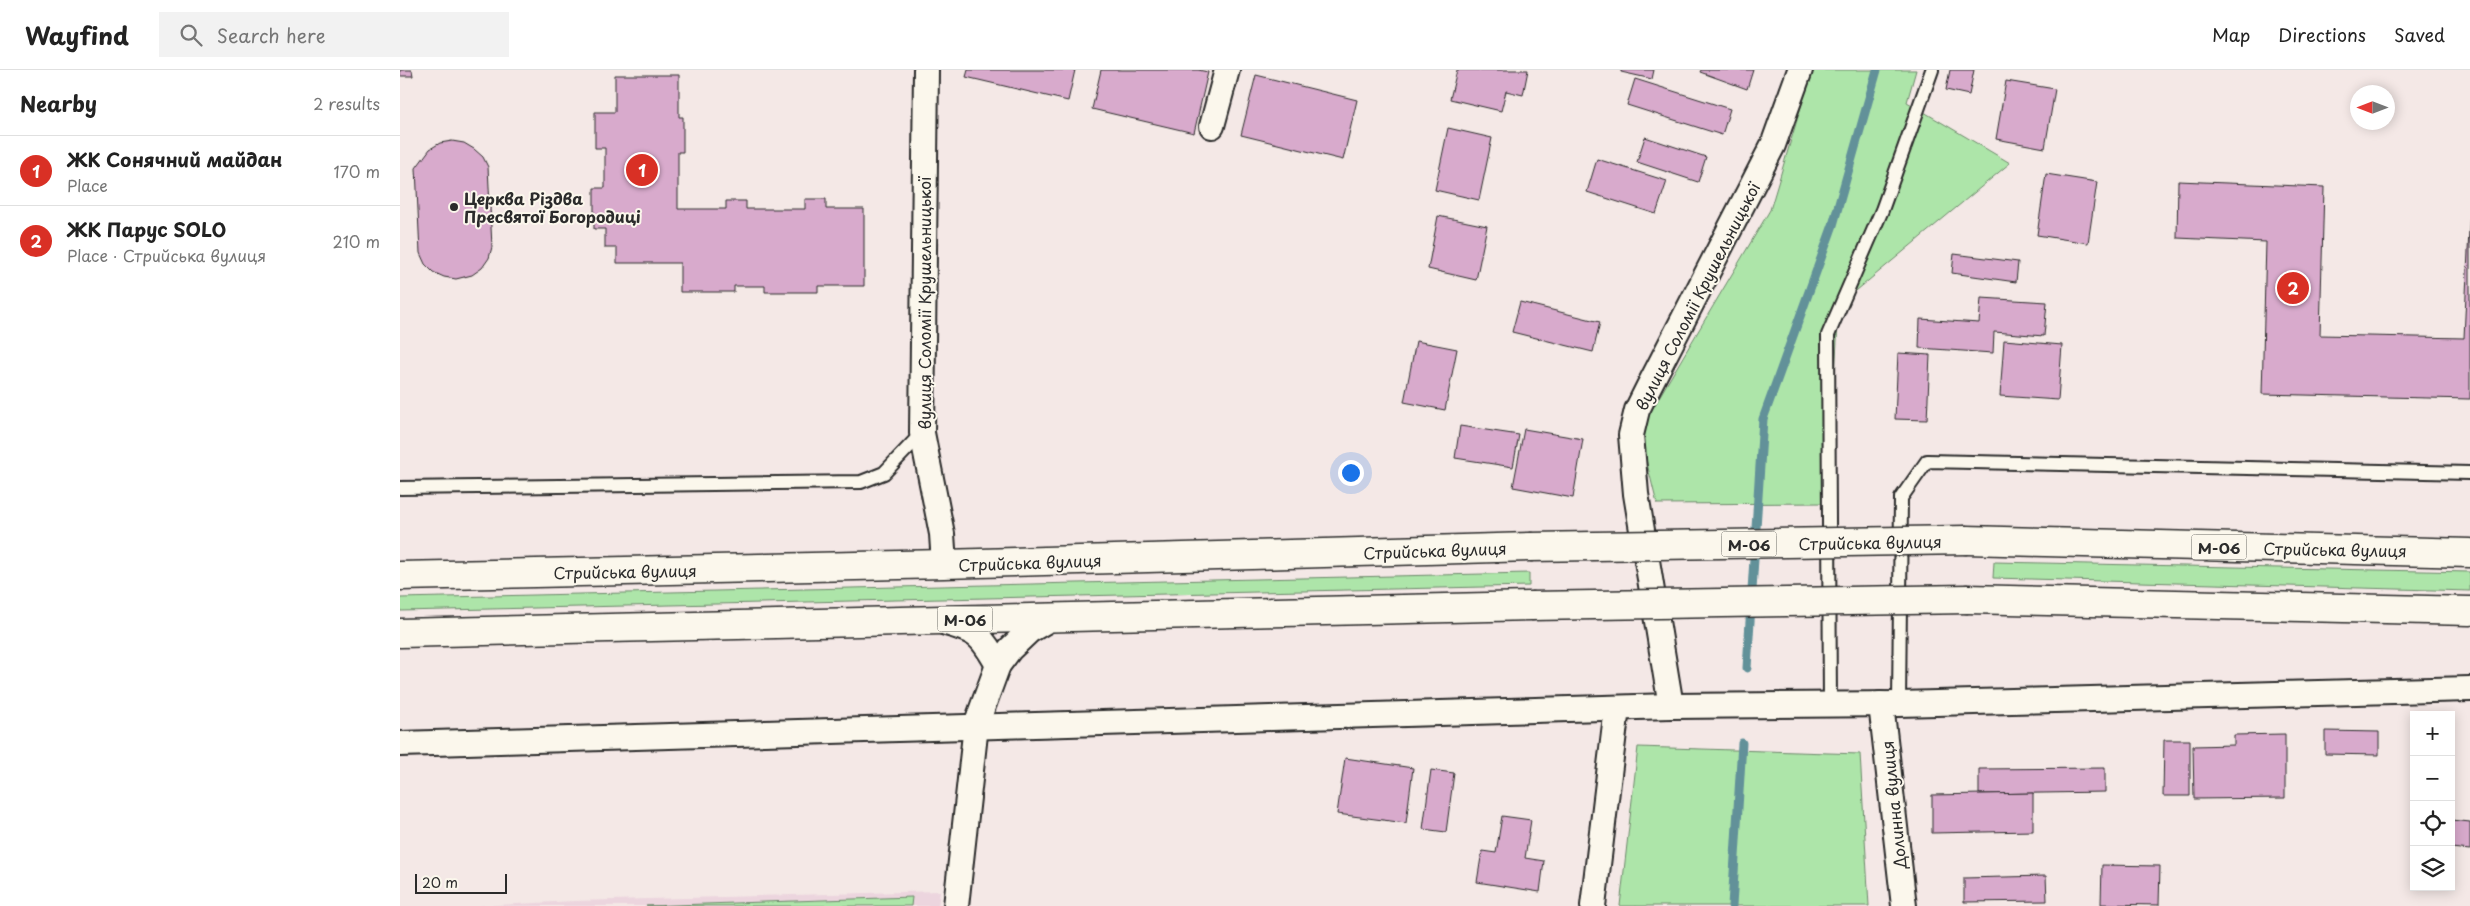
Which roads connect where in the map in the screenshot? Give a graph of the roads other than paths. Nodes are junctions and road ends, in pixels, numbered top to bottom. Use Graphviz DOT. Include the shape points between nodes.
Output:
graph roads {
  1 [pos="926,70"];
  2 [pos="1227,70"];
  3 [pos="1800,70"];
  4 [pos="1932,70"];
  5 [pos="1212,126"];
  6 [pos="922,432"];
  7 [pos="2470,473"];
  8 [pos="400,488"];
  9 [pos="2470,553"];
  10 [pos="944,564"];
  11 [pos="400,576"];
  12 [pos="2470,611"];
  13 [pos="1053,617"];
  14 [pos="932,620"];
  15 [pos="400,633"];
  16 [pos="998,665"];
  17 [pos="2470,689"];
  18 [pos="1890,704"];
  19 [pos="1830,705"];
  20 [pos="1671,706"];
  21 [pos="1617,708"];
  22 [pos="976,725"];
  23 [pos="400,744"];
  24 [pos="956,906"];
  25 [pos="1593,906"];
  26 [pos="1904,906"];
  1 -- 6 [label="street, вулиця Соломії Крушельницької"];
  2 -- 5 [label="street"];
  3 -- 20 [label="street, вулиця Соломії Крушельницької" via="1774,145 1637,410 1631,435 1636,494"];
  4 -- 19 [label="lane" via="1882,210 1828,335"];
  6 -- 8 [label="lane" via="884,473 862,482"];
  6 -- 10 [label="street, вулиця Соломії Крушельницької" via="942,534"];
  7 -- 18 [label="lane" via="1927,461 1901,498"];
  9 -- 10 [label="highway, Стрийська вулиця / М-06, bridge" via="1968,540 1530,547"];
  10 -- 11 [label="highway, Стрийська вулиця / М-06"];
  12 -- 13 [label="highway, М-06, bridge" via="1968,599"];
  13 -- 14 [label="highway, М-06"];
  13 -- 16 [label="street" via="1029,632"];
  14 -- 15 [label="highway, М-06"];
  14 -- 16 [label="street" via="973,630 989,648"];
  16 -- 22 [label="street"];
  17 -- 18 [label="street"];
  18 -- 19 [label="street"];
  18 -- 26 [label="street, Долинна вулиця"];
  19 -- 20 [label="street"];
  20 -- 21 [label="street"];
  21 -- 22 [label="street"];
  21 -- 25 [label="street"];
  22 -- 23 [label="street"];
  22 -- 24 [label="street"];
}
